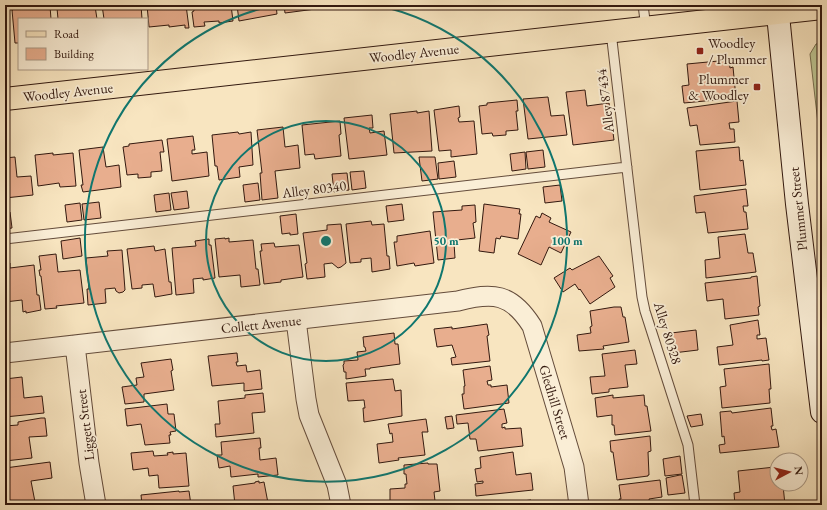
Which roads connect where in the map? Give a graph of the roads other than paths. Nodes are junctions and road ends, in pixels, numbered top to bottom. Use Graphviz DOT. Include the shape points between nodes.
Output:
graph roads {
  1 [pos="643,5"];
  2 [pos="822,8"];
  3 [pos="777,9"];
  4 [pos="646,28"];
  5 [pos="611,31"];
  6 [pos="5,99"];
  7 [pos="627,167"];
  8 [pos="5,239"];
  9 [pos="515,305"];
  10 [pos="296,320"];
  11 [pos="75,344"];
  12 [pos="5,353"];
  13 [pos="822,412"];
  14 [pos="96,505"];
  15 [pos="341,505"];
  16 [pos="579,505"];
  17 [pos="695,505"];
  1 -- 4 [label="lane"];
  2 -- 3 [label="main road, Woodley Avenue"];
  3 -- 4 [label="main road, Woodley Avenue"];
  3 -- 13 [label="main road, Plummer Street"];
  4 -- 5 [label="main road, Woodley Avenue"];
  5 -- 6 [label="main road, Woodley Avenue"];
  5 -- 7 [label="lane, Alley 87434"];
  7 -- 8 [label="lane, Alley 80340"];
  7 -- 17 [label="lane, Alley 80328" via="642,297 688,444"];
  9 -- 10 [label="street, Collett Avenue" via="495,296 476,296 458,301"];
  9 -- 16 [label="street, Gledhill Street" via="532,326 537,340 574,466"];
  10 -- 11 [label="street, Collett Avenue"];
  10 -- 15 [label="street" via="309,415 337,485"];
  11 -- 12 [label="street, Collett Avenue"];
  11 -- 14 [label="street, Liggett Street"];
}
